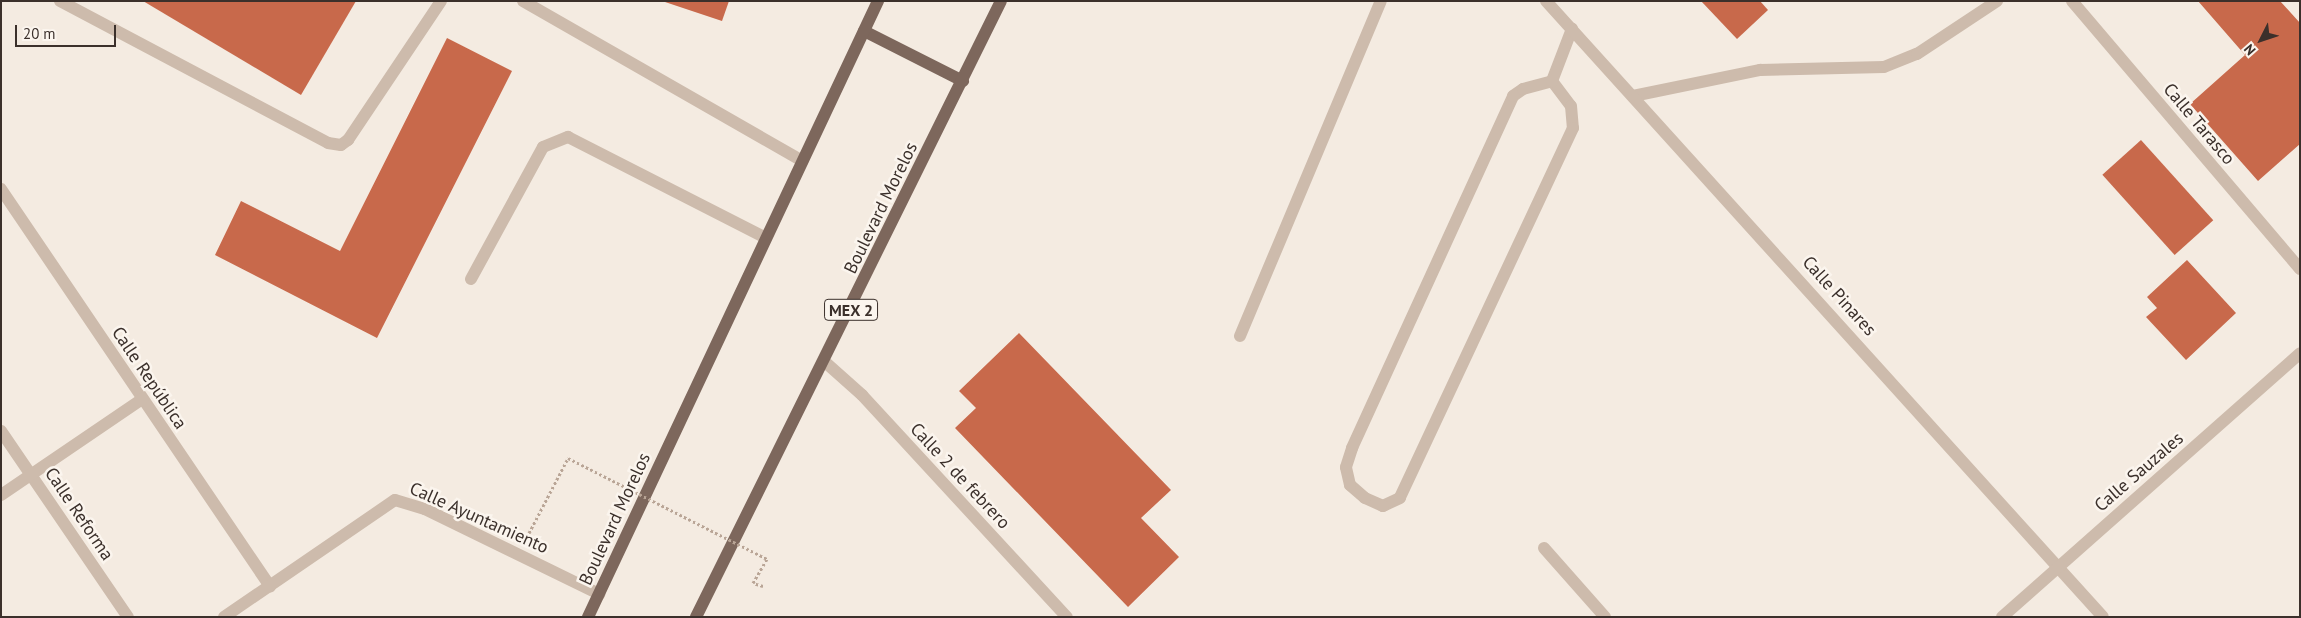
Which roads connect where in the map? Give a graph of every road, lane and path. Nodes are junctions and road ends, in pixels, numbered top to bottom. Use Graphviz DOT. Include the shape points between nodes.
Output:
graph roads {
  1 [pos="60,1"];
  2 [pos="441,1"];
  3 [pos="523,1"];
  4 [pos="878,1"];
  5 [pos="1001,1"];
  6 [pos="1381,1"];
  7 [pos="1546,1"];
  8 [pos="1997,1"];
  9 [pos="2072,1"];
  10 [pos="1572,29"];
  11 [pos="864,31"];
  12 [pos="1552,80"];
  13 [pos="963,81"];
  14 [pos="1632,96"];
  15 [pos="802,161"];
  16 [pos="1,189"];
  17 [pos="766,238"];
  18 [pos="2300,269"];
  19 [pos="470,279"];
  20 [pos="1240,336"];
  21 [pos="2300,353"];
  22 [pos="825,362"];
  23 [pos="142,399"];
  24 [pos="1,431"];
  25 [pos="31,474"];
  26 [pos="1,494"];
  27 [pos="1544,548"];
  28 [pos="519,553"];
  29 [pos="2060,565"];
  30 [pos="270,586"];
  31 [pos="763,586"];
  32 [pos="599,594"];
  33 [pos="128,617"];
  34 [pos="224,617"];
  35 [pos="588,617"];
  36 [pos="696,617"];
  37 [pos="1067,617"];
  38 [pos="1605,617"];
  39 [pos="2002,617"];
  40 [pos="2103,617"];
  1 -- 2 [label="street" via="328,143 340,145 348,140"];
  3 -- 15 [label="street"];
  4 -- 11 [label="main road, Boulevard Morelos"];
  5 -- 13 [label="main road, Boulevard Morelos / MEX 2"];
  6 -- 20 [label="street"];
  7 -- 10 [label="street, Calle Pinares"];
  8 -- 14 [label="street" via="1917,54 1884,66 1760,70"];
  9 -- 18 [label="street, Calle Tarasco"];
  10 -- 12 [label="street"];
  10 -- 14 [label="street, Calle Pinares"];
  11 -- 13 [label="main road"];
  11 -- 15 [label="main road, Boulevard Morelos"];
  12 -- 12 [label="street" via="1523,89 1514,96 1352,448 1346,467 1350,484 1365,498 1383,506 1400,498 1573,128 1571,106"];
  13 -- 22 [label="main road, Boulevard Morelos / MEX 2"];
  14 -- 29 [label="street, Calle Pinares"];
  15 -- 17 [label="main road, Boulevard Morelos"];
  16 -- 23 [label="street, Calle República"];
  17 -- 19 [label="street" via="568,137 543,147"];
  17 -- 32 [label="main road, Boulevard Morelos"];
  21 -- 29 [label="street, Calle Sauzales"];
  22 -- 36 [label="main road, Boulevard Morelos / MEX 2"];
  22 -- 37 [label="street, Calle 2 de febrero" via="862,396"];
  23 -- 25 [label="street"];
  23 -- 30 [label="street, Calle República"];
  24 -- 25 [label="street, Calle Reforma"];
  25 -- 26 [label="street"];
  25 -- 33 [label="street, Calle Reforma"];
  27 -- 38 [label="street"];
  28 -- 30 [label="street, Calle Ayuntamiento" via="425,509 395,500"];
  28 -- 31 [label="path, bridge" via="568,458 767,559 754,583"];
  28 -- 32 [label="street, Calle Ayuntamiento"];
  29 -- 39 [label="street, Calle Sauzales"];
  29 -- 40 [label="street, Calle Pinares"];
  30 -- 34 [label="street, Calle Ayuntamiento"];
  32 -- 35 [label="main road, Boulevard Morelos"];
}
